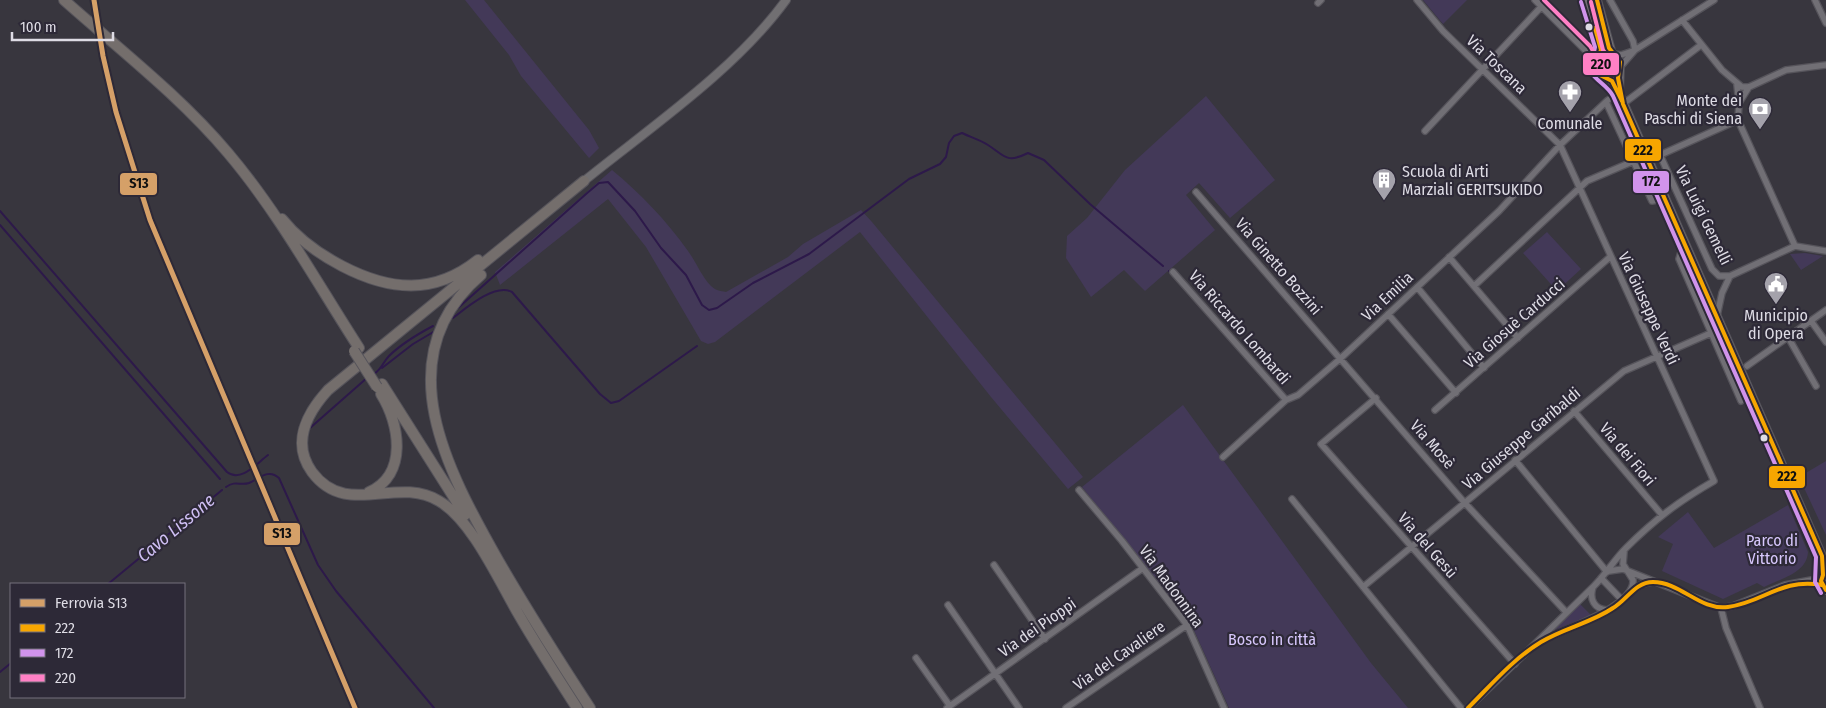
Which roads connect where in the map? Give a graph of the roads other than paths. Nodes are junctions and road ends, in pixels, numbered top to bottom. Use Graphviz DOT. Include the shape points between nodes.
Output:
graph roads {
  1 [pos="64,0"];
  2 [pos="786,0"];
  3 [pos="1417,0"];
  4 [pos="1534,0"];
  5 [pos="1591,0"];
  6 [pos="1610,0"];
  7 [pos="1714,0"];
  8 [pos="1815,0"];
  9 [pos="1541,7"];
  10 [pos="1825,18"];
  11 [pos="1682,20"];
  12 [pos="1700,44"];
  13 [pos="1585,50"];
  14 [pos="1635,50"];
  15 [pos="1613,54"];
  16 [pos="1600,56"];
  17 [pos="1826,65"];
  18 [pos="1596,66"];
  19 [pos="1620,69"];
  20 [pos="1483,70"];
  21 [pos="1607,78"];
  22 [pos="1736,85"];
  23 [pos="1749,87"];
  24 [pos="1619,94"];
  25 [pos="1606,102"];
  26 [pos="1739,103"];
  27 [pos="1623,104"];
  28 [pos="1738,120"];
  29 [pos="1425,131"];
  30 [pos="208,132"];
  31 [pos="1560,145"];
  32 [pos="1660,155"];
  33 [pos="1648,158"];
  34 [pos="1634,161"];
  35 [pos="584,181"];
  36 [pos="1579,188"];
  37 [pos="1196,192"];
  38 [pos="1665,198"];
  39 [pos="562,200"];
  40 [pos="1684,242"];
  41 [pos="1794,246"];
  42 [pos="1826,251"];
  43 [pos="1449,257"];
  44 [pos="1610,257"];
  45 [pos="1173,272"];
  46 [pos="1730,276"];
  47 [pos="1474,286"];
  48 [pos="1417,287"];
  49 [pos="1826,310"];
  50 [pos="1388,314"];
  51 [pos="1717,316"];
  52 [pos="1810,321"];
  53 [pos="1711,332"];
  54 [pos="1788,337"];
  55 [pos="1518,338"];
  56 [pos="1727,339"];
  57 [pos="1826,342"];
  58 [pos="1656,357"];
  59 [pos="1341,358"];
  60 [pos="1747,366"];
  61 [pos="1484,368"];
  62 [pos="379,385"];
  63 [pos="1816,386"];
  64 [pos="1456,393"];
  65 [pos="1376,398"];
  66 [pos="1286,400"];
  67 [pos="1741,401"];
  68 [pos="1435,410"];
  69 [pos="1574,411"];
  70 [pos="1223,457"];
  71 [pos="1514,460"];
  72 [pos="1079,490"];
  73 [pos="358,496"];
  74 [pos="1292,499"];
  75 [pos="1464,502"];
  76 [pos="1662,515"];
  77 [pos="1411,546"];
  78 [pos="1626,548"];
  79 [pos="1824,559"];
  80 [pos="994,565"];
  81 [pos="1143,568"];
  82 [pos="1607,572"];
  83 [pos="1628,572"];
  84 [pos="1601,578"];
  85 [pos="1824,580"];
  86 [pos="1657,582"];
  87 [pos="1363,586"];
  88 [pos="1593,587"];
  89 [pos="1630,592"];
  90 [pos="1622,600"];
  91 [pos="518,604"];
  92 [pos="948,606"];
  93 [pos="1721,608"];
  94 [pos="1609,610"];
  95 [pos="1566,612"];
  96 [pos="1187,625"];
  97 [pos="1045,638"];
  98 [pos="1533,647"];
  99 [pos="916,658"];
  100 [pos="1515,664"];
  101 [pos="996,673"];
  102 [pos="948,707"];
  103 [pos="577,708"];
  104 [pos="590,708"];
  105 [pos="1019,708"];
  106 [pos="1066,708"];
  107 [pos="1224,708"];
  108 [pos="1461,708"];
  109 [pos="1468,708"];
  110 [pos="1760,708"];
  1 -- 30 [label="highway"];
  2 -- 35 [label="street" via="733,59"];
  3 -- 20 [label="street, Via Toscana"];
  4 -- 9 [label="street"];
  5 -- 15 [label="street"];
  5 -- 16 [label="street"];
  6 -- 14 [label="street"];
  7 -- 11 [label="street"];
  8 -- 10 [label="street"];
  9 -- 13 [label="street"];
  9 -- 20 [label="street"];
  11 -- 12 [label="street"];
  11 -- 14 [label="street"];
  12 -- 22 [label="street"];
  12 -- 27 [label="street"];
  13 -- 16 [label="street"];
  13 -- 18 [label="street"];
  14 -- 15 [label="street"];
  14 -- 19 [label="street"];
  15 -- 16 [label="street"];
  15 -- 19 [label="street" via="1619,59"];
  16 -- 18 [label="street"];
  17 -- 23 [label="street" via="1786,70"];
  18 -- 21 [label="street" via="1598,72"];
  19 -- 21 [label="street"];
  19 -- 24 [label="street"];
  20 -- 29 [label="street"];
  20 -- 31 [label="street, Via Toscana"];
  21 -- 24 [label="street"];
  22 -- 23 [label="street"];
  22 -- 26 [label="street"];
  23 -- 26 [label="street"];
  24 -- 25 [label="street, Via Emilia"];
  24 -- 27 [label="street"];
  25 -- 31 [label="street, Via Emilia"];
  25 -- 34 [label="street"];
  26 -- 28 [label="street"];
  27 -- 33 [label="street"];
  28 -- 32 [label="street"];
  28 -- 41 [label="street"];
  30 -- 39 [label="highway" via="238,156 284,222 302,240 341,265 387,284 430,284 458,274 530,218"];
  30 -- 62 [label="highway" via="228,152 262,198"];
  31 -- 36 [label="street, Via Giuseppe Verdi"];
  31 -- 43 [label="street, Via Emilia" via="1499,211"];
  32 -- 33 [label="street"];
  32 -- 46 [label="street, Via Luigi Gemelli" via="1712,270 1719,276"];
  33 -- 34 [label="street"];
  33 -- 38 [label="street"];
  34 -- 36 [label="street" via="1587,181"];
  34 -- 38 [label="street" via="1652,202"];
  35 -- 39 [label="highway"];
  36 -- 44 [label="street, Via Giuseppe Verdi"];
  36 -- 47 [label="street"];
  37 -- 59 [label="street, Via Ginetto Bozzini"];
  38 -- 40 [label="street"];
  39 -- 73 [label="highway" via="317,403 304,427 306,460 326,486"];
  39 -- 91 [label="highway" via="527,236 468,286 444,320 431,364 431,400 442,448 465,501"];
  40 -- 51 [label="street"];
  40 -- 53 [label="street" via="1679,259"];
  41 -- 42 [label="street"];
  41 -- 46 [label="street"];
  43 -- 47 [label="street"];
  43 -- 48 [label="street, Via Emilia"];
  44 -- 55 [label="street, Via Giosuè Carducci"];
  44 -- 58 [label="street, Via Giuseppe Verdi"];
  45 -- 66 [label="street, Via Riccardo Lombardi"];
  46 -- 51 [label="street"];
  47 -- 55 [label="street"];
  48 -- 50 [label="street, Via Emilia"];
  48 -- 61 [label="street"];
  49 -- 52 [label="street"];
  50 -- 59 [label="street, Via Emilia"];
  50 -- 64 [label="street"];
  51 -- 53 [label="street"];
  51 -- 56 [label="street"];
  52 -- 54 [label="street"];
  52 -- 57 [label="street"];
  53 -- 56 [label="street"];
  53 -- 58 [label="street, Via Giuseppe Garibaldi"];
  53 -- 67 [label="street"];
  54 -- 60 [label="street"];
  54 -- 63 [label="street"];
  55 -- 61 [label="street, Via Giosuè Carducci"];
  56 -- 79 [label="street"];
  58 -- 69 [label="street, Via Giuseppe Garibaldi" via="1624,371"];
  58 -- 76 [label="street, Via Giuseppe Verdi" via="1714,481"];
  59 -- 65 [label="street, Via Mosè"];
  59 -- 66 [label="street, Via Emilia" via="1298,395"];
  61 -- 64 [label="street, Via Giosuè Carducci"];
  62 -- 73 [label="highway" via="394,422 396,454 392,469 382,484"];
  62 -- 91 [label="highway" via="488,552"];
  64 -- 68 [label="street, Via Giosuè Carducci"];
  65 -- 75 [label="street, Via Mosè"];
  65 -- 77 [label="street, Via del Gesù" via="1320,444"];
  66 -- 70 [label="street, Via Emilia"];
  69 -- 71 [label="street, Via Giuseppe Garibaldi"];
  69 -- 76 [label="street, Via dei Fiori"];
  71 -- 75 [label="street, Via Giuseppe Garibaldi"];
  71 -- 82 [label="street"];
  72 -- 81 [label="street, Via Madonnina"];
  73 -- 91 [label="highway" via="413,492 439,500 467,528"];
  74 -- 87 [label="street"];
  75 -- 77 [label="street, Via Giuseppe Garibaldi"];
  75 -- 95 [label="street, Via Mosè"];
  76 -- 78 [label="street"];
  77 -- 87 [label="street, Via Giuseppe Garibaldi"];
  77 -- 100 [label="street, Via del Gesù"];
  78 -- 82 [label="street"];
  78 -- 83 [label="street" via="1622,562"];
  79 -- 85 [label="street"];
  80 -- 97 [label="street"];
  81 -- 96 [label="street, Via Madonnina"];
  81 -- 97 [label="street, Via dei Pioppi"];
  82 -- 83 [label="street" via="1617,568"];
  82 -- 84 [label="street"];
  83 -- 86 [label="street"];
  83 -- 89 [label="street" via="1634,582"];
  84 -- 88 [label="street"];
  84 -- 90 [label="street"];
  85 -- 93 [label="street" via="1785,585"];
  86 -- 89 [label="street" via="1644,583"];
  86 -- 93 [label="street"];
  87 -- 108 [label="street"];
  88 -- 94 [label="street" via="1591,596 1594,604 1602,610"];
  88 -- 95 [label="street"];
  89 -- 90 [label="street"];
  90 -- 94 [label="street"];
  91 -- 103 [label="highway"];
  91 -- 104 [label="highway"];
  92 -- 101 [label="street"];
  93 -- 110 [label="street" via="1726,628"];
  94 -- 98 [label="street"];
  95 -- 98 [label="street"];
  96 -- 106 [label="street, Via del Cavaliere"];
  96 -- 107 [label="street, Via Madonnina"];
  97 -- 101 [label="street, Via dei Pioppi"];
  98 -- 100 [label="street"];
  99 -- 102 [label="street"];
  100 -- 109 [label="street"];
  101 -- 102 [label="street, Via dei Pioppi"];
  101 -- 105 [label="street"];
}
